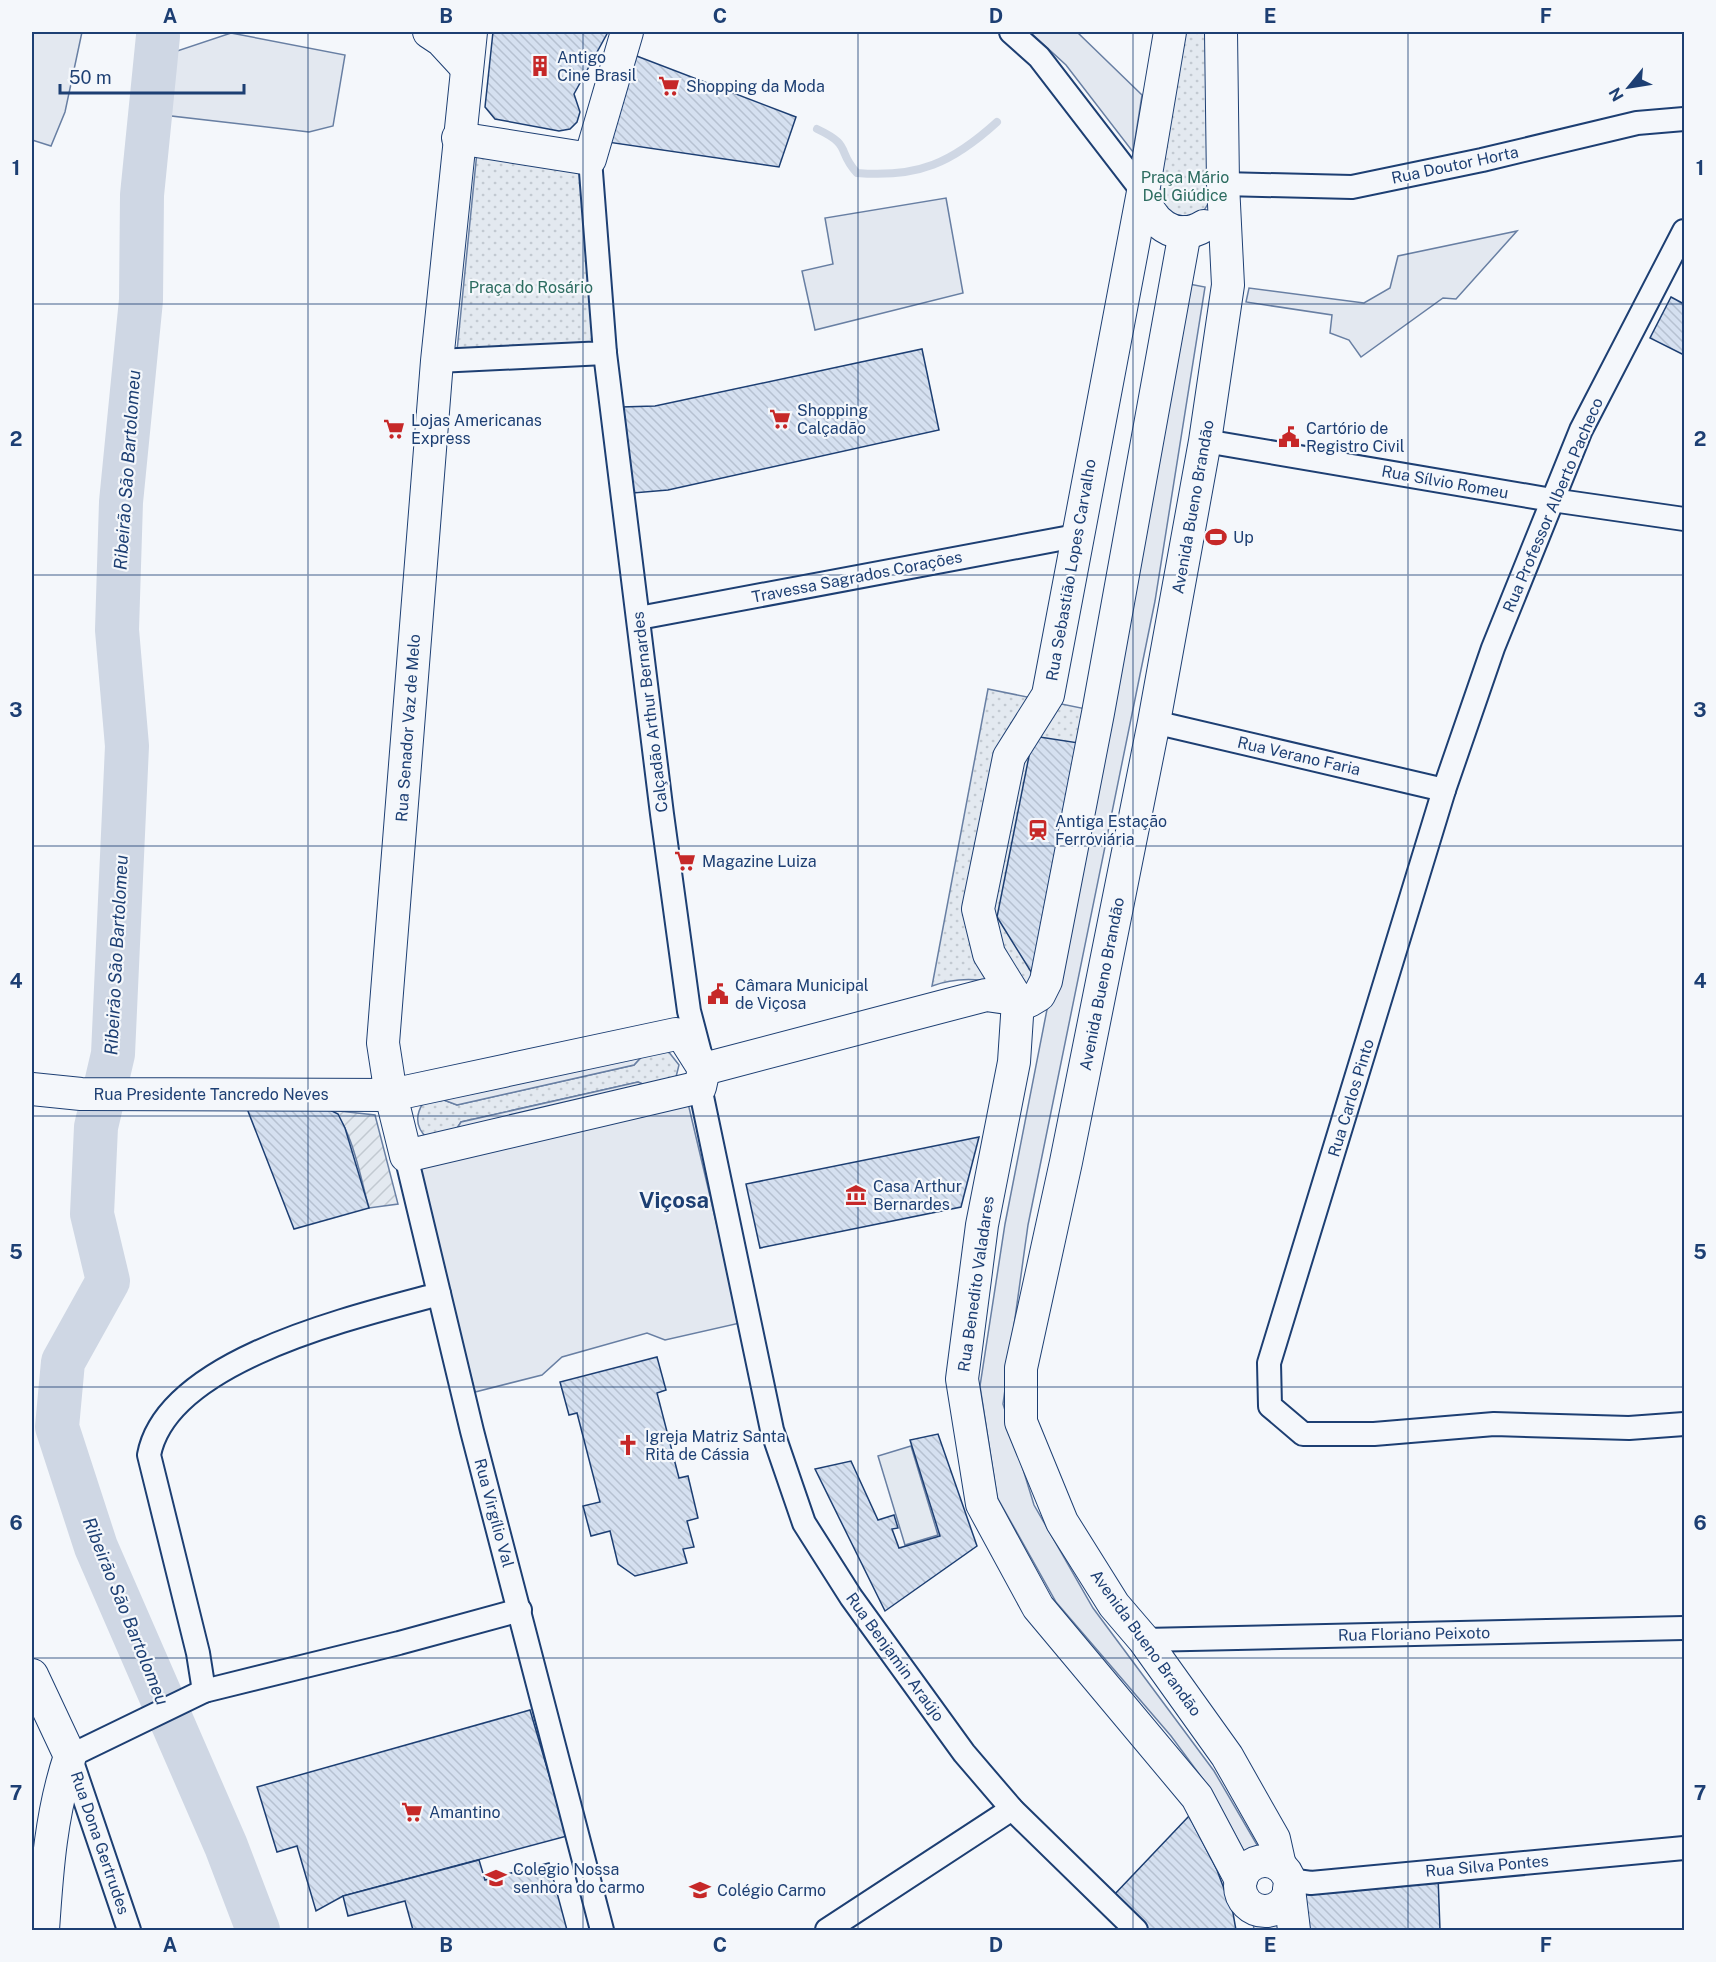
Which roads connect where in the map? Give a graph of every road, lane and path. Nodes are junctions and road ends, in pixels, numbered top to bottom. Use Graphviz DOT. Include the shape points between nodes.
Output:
graph roads {
  1 [pos="429,32"];
  2 [pos="471,32"];
  3 [pos="627,32"];
  4 [pos="1011,32"];
  5 [pos="1170,32"];
  6 [pos="1221,32"];
  7 [pos="465,66"];
  8 [pos="1684,118"];
  9 [pos="458,138"];
  10 [pos="590,159"];
  11 [pos="1223,191"];
  12 [pos="1143,192"];
  13 [pos="1684,231"];
  14 [pos="1185,232"];
  15 [pos="605,353"];
  16 [pos="437,361"];
  17 [pos="1205,441"];
  18 [pos="1552,500"];
  19 [pos="1684,519"];
  20 [pos="1076,536"];
  21 [pos="639,618"];
  22 [pos="1154,722"];
  23 [pos="1444,790"];
  24 [pos="1018,1001"];
  25 [pos="702,1078"];
  26 [pos="32,1089"];
  27 [pos="391,1095"];
  28 [pos="406,1156"];
  29 [pos="440,1294"];
  30 [pos="748,1327"];
  31 [pos="1684,1424"];
  32 [pos="519,1610"];
  33 [pos="1684,1628"];
  34 [pos="1143,1640"];
  35 [pos="32,1676"];
  36 [pos="204,1690"];
  37 [pos="70,1756"];
  38 [pos="1012,1809"];
  39 [pos="1684,1848"];
  40 [pos="1286,1879"];
  41 [pos="1246,1904"];
  42 [pos="43,1930"];
  43 [pos="129,1930"];
  44 [pos="602,1930"];
  45 [pos="827,1930"];
  46 [pos="1136,1930"];
  47 [pos="1294,1930"];
  1 -- 7 [label="street"];
  2 -- 7 [label="street, Rua Senador Vaz de Melo"];
  3 -- 10 [label="street"];
  4 -- 12 [label="street" via="1040,57"];
  5 -- 12 [label="street, Rua Sebastião Lopes Carvalho"];
  6 -- 11 [label="street, Avenida Bueno Brandão"];
  7 -- 9 [label="street, Rua Senador Vaz de Melo"];
  8 -- 11 [label="street, Rua Doutor Horta" via="1637,123 1353,187"];
  9 -- 10 [label="street"];
  9 -- 16 [label="street, Rua Senador Vaz de Melo"];
  10 -- 15 [label="street, Calçadão Arthur Bernardes"];
  11 -- 14 [label="street" via="1210,222"];
  11 -- 17 [label="street, Avenida Bueno Brandão" via="1228,285"];
  12 -- 14 [label="street" via="1151,216 1160,225"];
  12 -- 20 [label="street, Rua Sebastião Lopes Carvalho"];
  13 -- 18 [label="street, Rua Professor Alberto Pacheco" via="1581,430"];
  14 -- 24 [label="street" via="1046,981 1039,995 1029,1001"];
  15 -- 16 [label="street"];
  15 -- 21 [label="street, Calçadão Arthur Bernardes"];
  16 -- 27 [label="street, Rua Senador Vaz de Melo" via="383,1042"];
  17 -- 18 [label="street, Rua Sílvio Romeu"];
  17 -- 22 [label="street, Avenida Bueno Brandão"];
  18 -- 19 [label="street, Rua Sílvio Romeu"];
  18 -- 23 [label="street, Rua Professor Alberto Pacheco" via="1493,648"];
  20 -- 21 [label="street, Travessa Sagrados Corações"];
  20 -- 24 [label="street, Rua Sebastião Lopes Carvalho" via="1048,695 1009,756 978,909 989,954"];
  21 -- 25 [label="street, Calçadão Arthur Bernardes" via="689,1011"];
  22 -- 23 [label="street, Rua Verano Faria"];
  22 -- 34 [label="street, Avenida Bueno Brandão" via="1021,1368 1021,1422 1062,1522 1114,1605"];
  23 -- 31 [label="street, Rua Carlos Pinto" via="1269,1363 1270,1406 1303,1434 1374,1434 1494,1424 1629,1428"];
  24 -- 25 [label="street" via="986,995"];
  24 -- 41 [label="street, Rua Benedito Valadares" via="1014,1062 982,1225 962,1379 982,1504 1038,1607 1197,1797"];
  25 -- 27 [label="street, Rua Presidente Tancredo Neves" via="685,1039 676,1034"];
  25 -- 28 [label="street"];
  25 -- 30 [label="street, Calçadão Arthur Bernardes"];
  26 -- 27 [label="street, Rua Presidente Tancredo Neves" via="96,1094"];
  27 -- 28 [label="street, Rua Virgílio Val"];
  28 -- 29 [label="street, Rua Virgílio Val"];
  29 -- 32 [label="street, Rua Virgílio Val"];
  29 -- 36 [label="street" via="255,1353 219,1372 177,1403 152,1437 149,1455"];
  30 -- 38 [label="street, Rua Benjamin Araújo" via="772,1430 804,1523 957,1744"];
  32 -- 36 [label="street"];
  32 -- 44 [label="street, Rua Virgílio Val"];
  33 -- 34 [label="street, Rua Floriano Peixoto"];
  34 -- 40 [label="street, Avenida Bueno Brandão" via="1227,1756 1274,1839"];
  35 -- 37 [label="street"];
  36 -- 37 [label="street"];
  37 -- 42 [label="street" via="51,1828"];
  37 -- 43 [label="street, Rua Dona Gertrudes"];
  38 -- 45 [label="street"];
  38 -- 46 [label="street, Rua Benjamin Araújo"];
  39 -- 40 [label="street, Rua Silva Pontes" via="1311,1883"];
  40 -- 41 [label="street" via="1287,1897 1275,1909 1259,1910"];
  40 -- 41 [label="street" via="1264,1861 1255,1863 1244,1873"];
  40 -- 47 [label="street, Avenida Bueno Brandão"];
}
